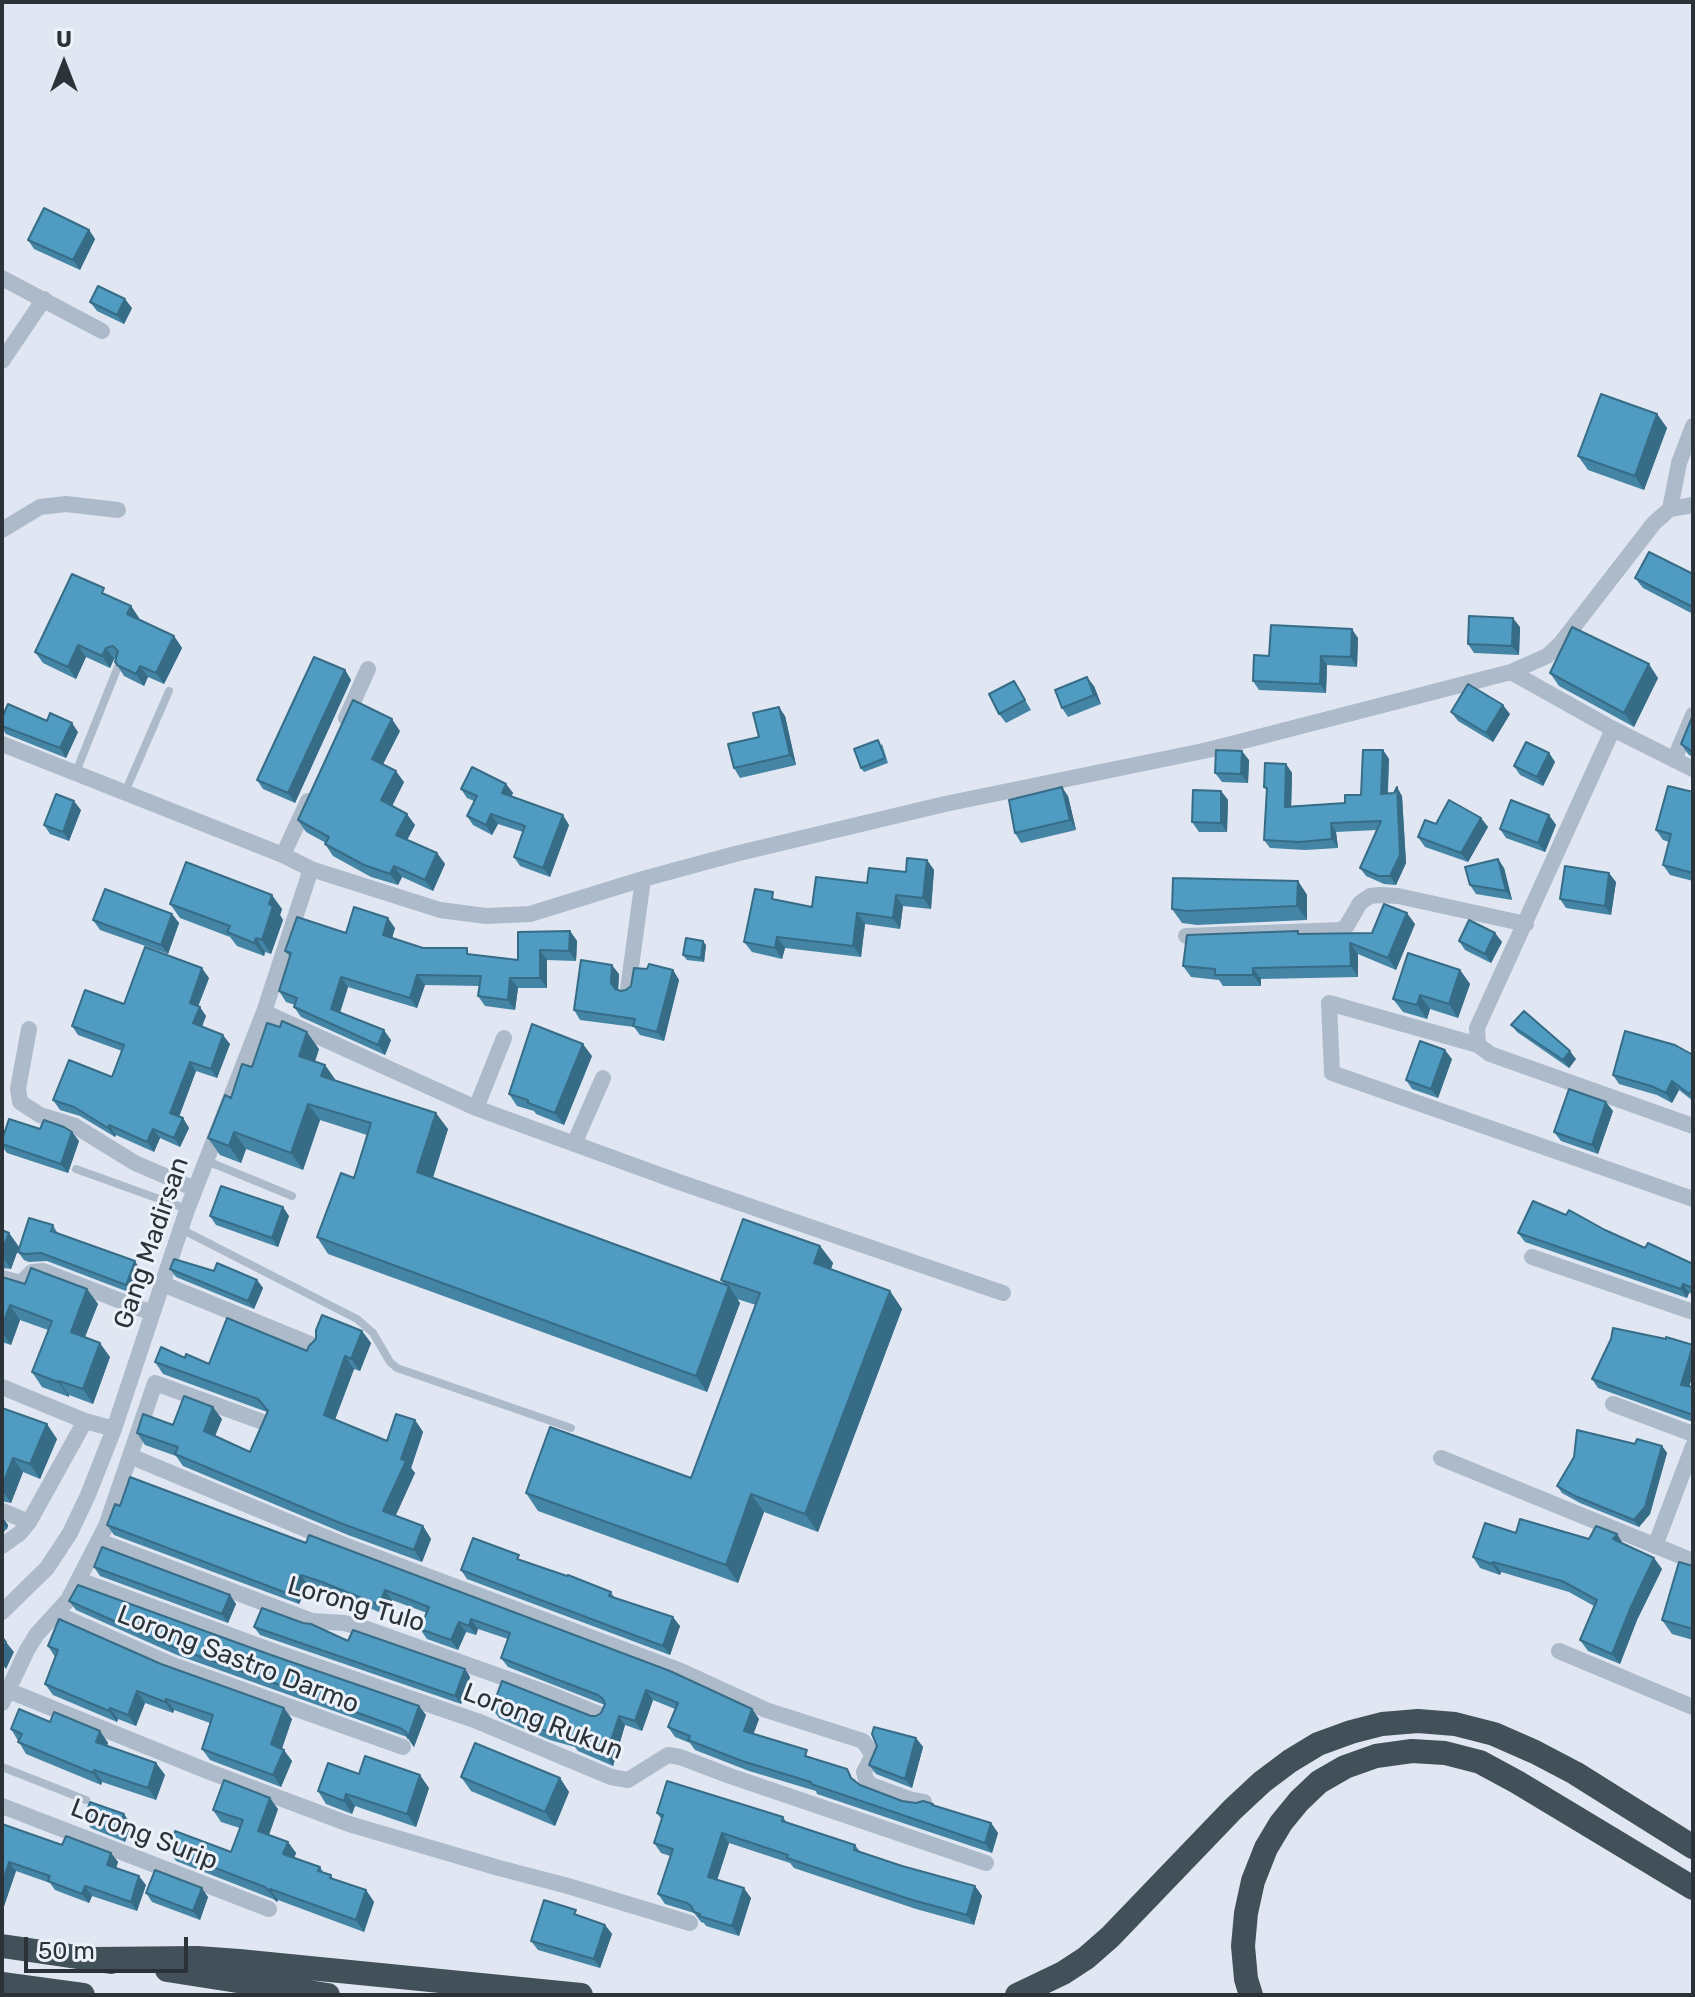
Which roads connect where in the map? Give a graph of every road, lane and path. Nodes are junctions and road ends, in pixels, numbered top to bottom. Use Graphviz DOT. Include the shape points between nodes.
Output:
graph roads {
  1 [pos="2,278"];
  2 [pos="44,299"];
  3 [pos="102,331"];
  4 [pos="2,361"];
  5 [pos="1693,426"];
  6 [pos="1693,505"];
  7 [pos="1670,509"];
  8 [pos="118,510"];
  9 [pos="2,530"];
  10 [pos="119,664"];
  11 [pos="368,669"];
  12 [pos="1511,672"];
  13 [pos="169,691"];
  14 [pos="1693,715"];
  15 [pos="342,726"];
  16 [pos="1613,729"];
  17 [pos="2,744"];
  18 [pos="1674,760"];
  19 [pos="1693,769"];
  20 [pos="75,773"];
  21 [pos="316,783"];
  22 [pos="124,792"];
  23 [pos="283,855"];
  24 [pos="311,869"];
  25 [pos="643,879"];
  26 [pos="1526,924"];
  27 [pos="1186,936"];
  28 [pos="628,989"];
  29 [pos="264,1012"];
  30 [pos="29,1029"];
  31 [pos="504,1038"];
  32 [pos="1478,1045"];
  33 [pos="603,1078"];
  34 [pos="476,1108"];
  35 [pos="1693,1126"];
  36 [pos="574,1144"];
  37 [pos="206,1160"];
  38 [pos="76,1169"];
  39 [pos="195,1189"];
  40 [pos="292,1196"];
  41 [pos="1693,1199"];
  42 [pos="187,1210"];
  43 [pos="181,1229"];
  44 [pos="1532,1257"];
  45 [pos="2,1278"];
  46 [pos="163,1284"];
  47 [pos="1003,1293"];
  48 [pos="1693,1312"];
  49 [pos="152,1313"];
  50 [pos="315,1346"];
  51 [pos="131,1374"];
  52 [pos="155,1383"];
  53 [pos="2,1387"];
  54 [pos="1613,1404"];
  55 [pos="85,1421"];
  56 [pos="263,1422"];
  57 [pos="571,1428"];
  58 [pos="114,1429"];
  59 [pos="1693,1434"];
  60 [pos="1693,1446"];
  61 [pos="130,1456"];
  62 [pos="1441,1458"];
  63 [pos="2,1511"];
  64 [pos="29,1522"];
  65 [pos="99,1541"];
  66 [pos="2,1546"];
  67 [pos="1655,1546"];
  68 [pos="1693,1561"];
  69 [pos="79,1580"];
  70 [pos="2,1612"];
  71 [pos="57,1614"];
  72 [pos="1559,1651"];
  73 [pos="5,1697"];
  74 [pos="1693,1707"];
  75 [pos="601,1715"];
  76 [pos="403,1747"];
  77 [pos="2,1767"];
  78 [pos="86,1800"];
  79 [pos="924,1802"];
  80 [pos="2,1806"];
  81 [pos="1693,1847"];
  82 [pos="986,1863"];
  83 [pos="1693,1888"];
  84 [pos="269,1909"];
  85 [pos="690,1923"];
  86 [pos="2,1946"];
  87 [pos="95,1959"];
  88 [pos="2,1984"];
  89 [pos="83,1995"];
  90 [pos="328,1995"];
  91 [pos="581,1995"];
  92 [pos="1017,1995"];
  93 [pos="1251,1995"];
  1 -- 2 [label="street"];
  2 -- 3 [label="street"];
  2 -- 4 [label="street"];
  5 -- 7 [label="street"];
  6 -- 7 [label="street"];
  7 -- 12 [label="street" via="1561,643 1547,656"];
  8 -- 9 [label="street" via="40,507"];
  10 -- 20 [label="lane"];
  11 -- 15 [label="street"];
  12 -- 16 [label="street"];
  12 -- 25 [label="street" via="1208,750 945,804"];
  13 -- 22 [label="lane"];
  14 -- 18 [label="street"];
  16 -- 18 [label="street"];
  16 -- 26 [label="street"];
  17 -- 20 [label="street"];
  18 -- 19 [label="street"];
  20 -- 22 [label="street"];
  21 -- 23 [label="street"];
  22 -- 23 [label="street"];
  23 -- 24 [label="street"];
  24 -- 25 [label="street" via="440,910 486,916 530,914"];
  24 -- 29 [label="street, Gang Madirsan"];
  25 -- 28 [label="street"];
  26 -- 27 [label="street" via="1380,895 1360,903 1340,930"];
  26 -- 32 [label="street" via="1477,1028"];
  29 -- 34 [label="street"];
  29 -- 37 [label="street, Gang Madirsan"];
  30 -- 39 [label="street" via="20,1102"];
  31 -- 34 [label="street"];
  32 -- 35 [label="street" via="1490,1054"];
  32 -- 41 [label="street" via="1329,1003 1332,1073"];
  33 -- 36 [label="street"];
  34 -- 36 [label="street"];
  36 -- 47 [label="street"];
  37 -- 39 [label="street, Gang Madirsan"];
  37 -- 40 [label="lane"];
  38 -- 42 [label="lane"];
  39 -- 42 [label="street, Gang Madirsan"];
  42 -- 43 [label="street, Gang Madirsan"];
  43 -- 46 [label="street, Gang Madirsan"];
  43 -- 57 [label="lane" via="357,1319 397,1368"];
  44 -- 48 [label="street"];
  45 -- 49 [label="street" via="21,1283 32,1272 43,1271"];
  46 -- 49 [label="street, Gang Madirsan"];
  46 -- 50 [label="street"];
  49 -- 51 [label="street, Gang Madirsan"];
  51 -- 52 [label="street"];
  51 -- 58 [label="street, Gang Madirsan"];
  52 -- 56 [label="street"];
  52 -- 61 [label="street"];
  53 -- 55 [label="street"];
  54 -- 59 [label="street"];
  55 -- 58 [label="street"];
  55 -- 64 [label="street"];
  58 -- 70 [label="street, Gang Madirsan" via="70,1533 47,1568"];
  60 -- 67 [label="street"];
  61 -- 65 [label="street"];
  61 -- 79 [label="street" via="344,1545 681,1671 766,1710 863,1741 873,1755 864,1772 866,1780"];
  62 -- 67 [label="street"];
  63 -- 64 [label="street"];
  64 -- 66 [label="street"];
  65 -- 69 [label="street"];
  65 -- 75 [label="street, Lorong Tulo" via="312,1621 367,1629"];
  67 -- 68 [label="street"];
  69 -- 71 [label="street"];
  69 -- 82 [label="street, Lorong Rukun" via="477,1721 611,1777 628,1780 668,1755 680,1757"];
  71 -- 73 [label="street" via="37,1634"];
  71 -- 76 [label="street, Lorong Sastro Darmo" via="173,1665"];
  72 -- 74 [label="street"];
  73 -- 85 [label="street" via="349,1824"];
  77 -- 78 [label="lane"];
  80 -- 84 [label="street, Lorong Surip"];
  81 -- 92 [label="highway" via="1575,1773 1494,1734 1455,1724 1382,1724 1318,1744 1290,1761 1233,1809 1098,1947 1063,1973"];
  83 -- 93 [label="highway" via="1480,1762 1412,1751 1376,1756 1319,1782 1266,1848 1246,1913 1243,1946"];
  86 -- 87 [label="highway"];
  87 -- 90 [label="highway"];
  87 -- 91 [label="highway" via="239,1961"];
  88 -- 89 [label="highway"];
}
